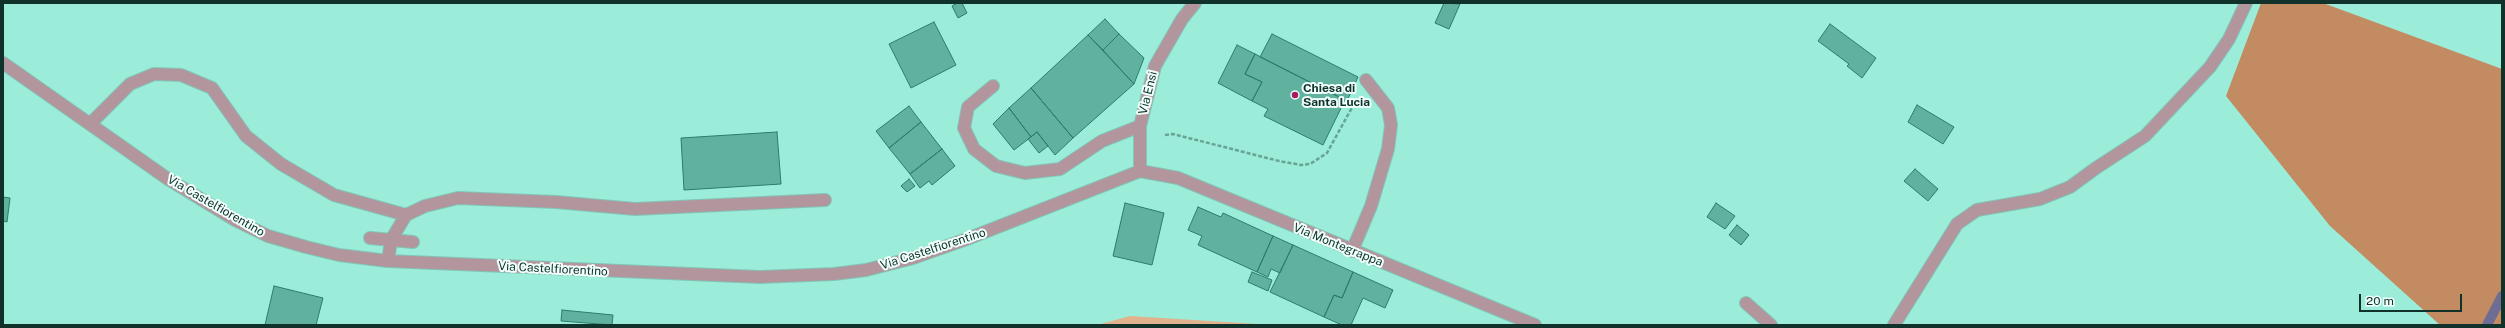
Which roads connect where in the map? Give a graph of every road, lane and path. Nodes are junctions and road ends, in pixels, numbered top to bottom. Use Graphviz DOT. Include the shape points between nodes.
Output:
graph roads {
  1 [pos="1195,3"];
  2 [pos="2246,3"];
  3 [pos="3,63"];
  4 [pos="1366,80"];
  5 [pos="992,86"];
  6 [pos="90,124"];
  7 [pos="1140,126"];
  8 [pos="1173,134"];
  9 [pos="1140,172"];
  10 [pos="825,200"];
  11 [pos="406,215"];
  12 [pos="370,238"];
  13 [pos="391,240"];
  14 [pos="413,242"];
  15 [pos="1352,251"];
  16 [pos="388,262"];
  17 [pos="1746,303"];
  18 [pos="1534,325"];
  19 [pos="1771,325"];
  20 [pos="1894,325"];
  1 -- 7 [label="street, Via Ensi" via="1182,19 1155,66"];
  2 -- 20 [label="street" via="2229,39 2210,67 2145,136 2070,187 2040,199 1977,210 1957,224"];
  3 -- 6 [label="street, Via Castelfiorentino"];
  4 -- 8 [label="path" via="1327,153 1310,164 1279,161"];
  4 -- 15 [label="street" via="1388,108 1391,125 1388,149 1373,199"];
  5 -- 7 [label="street" via="968,107 964,128 974,149 996,166 1025,174 1060,169 1102,141"];
  6 -- 11 [label="street" via="130,84 154,74 181,75 212,88 246,136 281,164 334,195"];
  6 -- 16 [label="street, Via Castelfiorentino" via="168,179 235,220 268,236 339,255"];
  7 -- 9 [label="street, Via Ensi"];
  9 -- 15 [label="street, Via Montegrappa" via="1178,178"];
  9 -- 16 [label="street, Via Castelfiorentino" via="967,240 913,258 866,270 834,274 752,277"];
  10 -- 11 [label="street" via="635,209 556,202 458,198 425,206"];
  11 -- 13 [label="street"];
  12 -- 13 [label="street"];
  13 -- 14 [label="street"];
  13 -- 16 [label="street"];
  15 -- 18 [label="street, Via Montegrappa"];
  17 -- 19 [label="street"];
}
